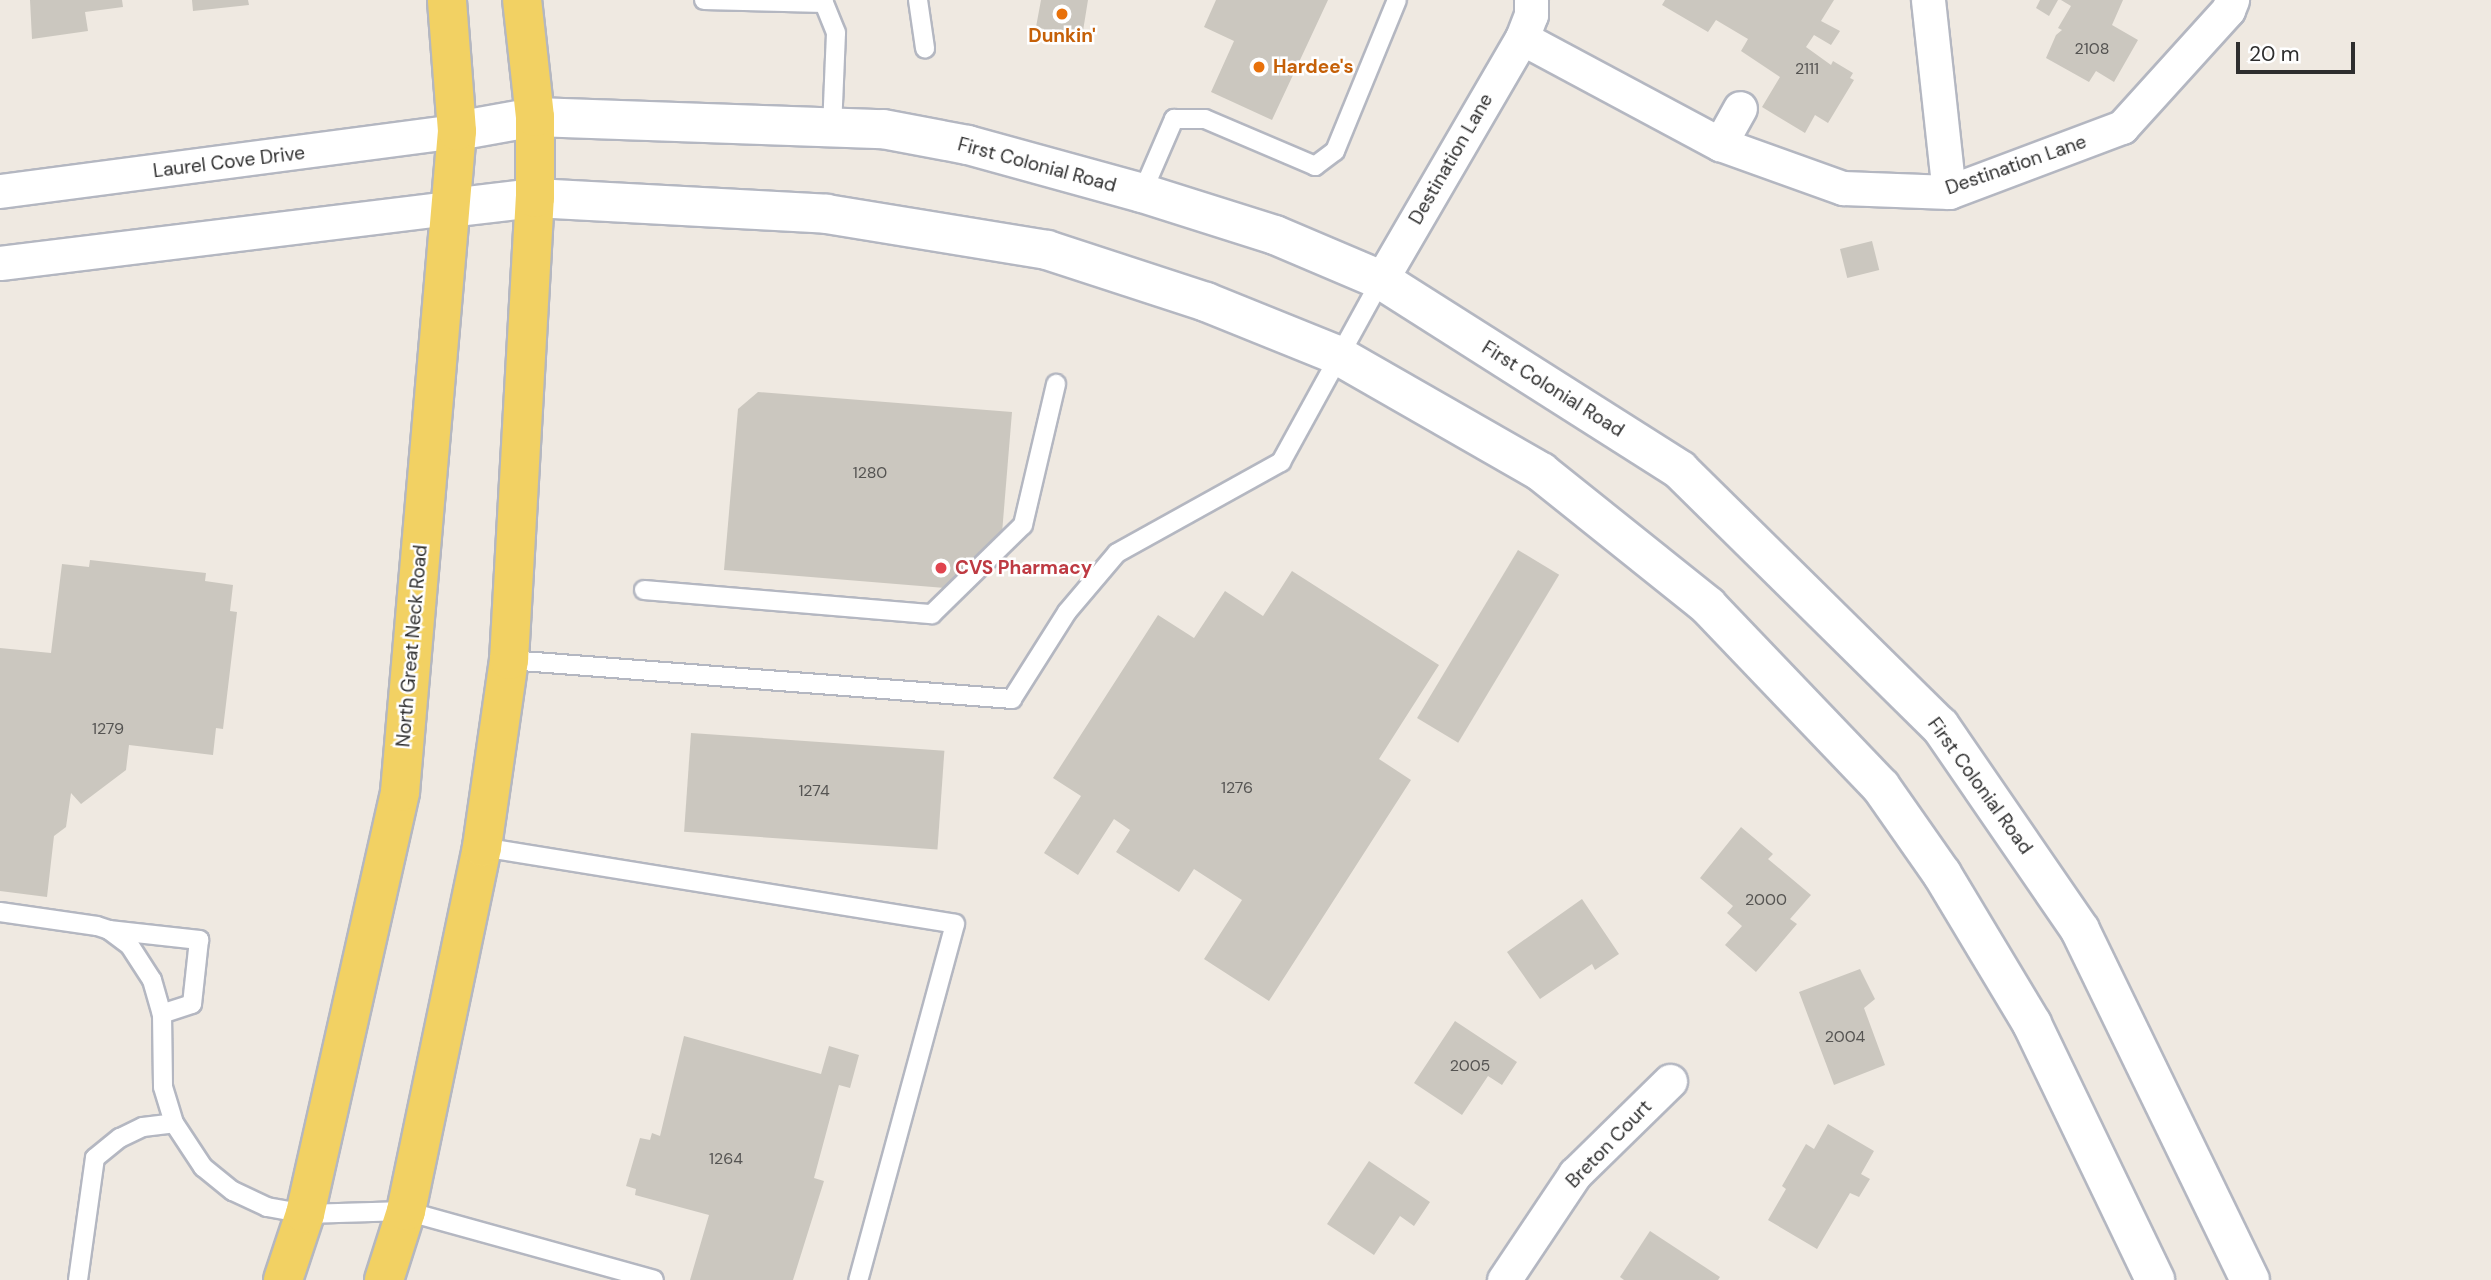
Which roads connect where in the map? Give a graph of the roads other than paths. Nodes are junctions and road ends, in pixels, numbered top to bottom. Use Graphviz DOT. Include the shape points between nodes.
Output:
graph roads {
  1 [pos="447,0"];
  2 [pos="522,0"];
  3 [pos="704,0"];
  4 [pos="918,0"];
  5 [pos="1397,0"];
  6 [pos="1531,0"];
  7 [pos="1928,0"];
  8 [pos="2232,0"];
  9 [pos="824,2"];
  10 [pos="1522,38"];
  11 [pos="925,48"];
  12 [pos="1740,108"];
  13 [pos="535,117"];
  14 [pos="832,128"];
  15 [pos="457,131"];
  16 [pos="1720,144"];
  17 [pos="0,191"];
  18 [pos="1949,192"];
  19 [pos="1142,193"];
  20 [pos="535,198"];
  21 [pos="450,208"];
  22 [pos="0,263"];
  23 [pos="1381,280"];
  24 [pos="1337,355"];
  25 [pos="1056,384"];
  26 [pos="644,590"];
  27 [pos="509,660"];
  28 [pos="482,847"];
  29 [pos="0,912"];
  30 [pos="109,930"];
  31 [pos="162,1014"];
  32 [pos="1670,1081"];
  33 [pos="174,1123"];
  34 [pos="406,1211"];
  35 [pos="305,1214"];
  36 [pos="78,1280"];
  37 [pos="284,1280"];
  38 [pos="384,1280"];
  39 [pos="654,1280"];
  40 [pos="859,1280"];
  41 [pos="1504,1280"];
  42 [pos="2155,1280"];
  43 [pos="2250,1280"];
  1 -- 15 [label="main road, North Great Neck Road"];
  2 -- 13 [label="main road"];
  3 -- 9 [label="lane"];
  4 -- 11 [label="lane"];
  5 -- 19 [label="lane" via="1335,151 1315,166 1205,119 1174,119"];
  6 -- 10 [label="street, Destination Lane"];
  7 -- 18 [label="street"];
  8 -- 18 [label="street, Destination Lane" via="2228,10 2122,127"];
  9 -- 14 [label="lane" via="836,33"];
  10 -- 16 [label="street, Destination Lane"];
  10 -- 23 [label="street, Destination Lane"];
  12 -- 16 [label="street"];
  13 -- 14 [label="main road, First Colonial Road"];
  13 -- 15 [label="main road, First Colonial Road"];
  13 -- 20 [label="main road"];
  14 -- 19 [label="main road, First Colonial Road" via="883,129 968,145"];
  15 -- 17 [label="street, Laurel Cove Drive"];
  15 -- 21 [label="main road, North Great Neck Road"];
  16 -- 18 [label="street, Destination Lane" via="1843,188"];
  19 -- 23 [label="main road, First Colonial Road" via="1275,235"];
  20 -- 21 [label="main road"];
  20 -- 24 [label="main road" via="827,214 1047,250 1206,302"];
  20 -- 27 [label="main road"];
  21 -- 22 [label="street"];
  21 -- 35 [label="main road, North Great Neck Road" via="400,792"];
  23 -- 24 [label="lane"];
  23 -- 43 [label="main road, First Colonial Road" via="1680,470 1940,726 2081,930"];
  24 -- 27 [label="lane" via="1281,462 1117,553 1067,612 1012,699"];
  24 -- 42 [label="main road" via="1541,472 1708,606 1881,787 1942,874 2032,1024"];
  25 -- 26 [label="lane" via="1023,526 932,614"];
  27 -- 28 [label="main road"];
  28 -- 34 [label="main road"];
  28 -- 40 [label="lane" via="955,924"];
  29 -- 30 [label="lane"];
  30 -- 31 [label="lane" via="130,946 152,980"];
  30 -- 31 [label="lane" via="199,940 192,1004"];
  31 -- 33 [label="lane" via="163,1087"];
  32 -- 41 [label="street, Breton Court" via="1575,1174"];
  33 -- 35 [label="lane" via="202,1167 233,1191 267,1207"];
  33 -- 36 [label="lane" via="143,1127 96,1158"];
  34 -- 35 [label="lane"];
  34 -- 38 [label="main road"];
  34 -- 39 [label="lane"];
  35 -- 37 [label="main road, North Great Neck Road"];
}
